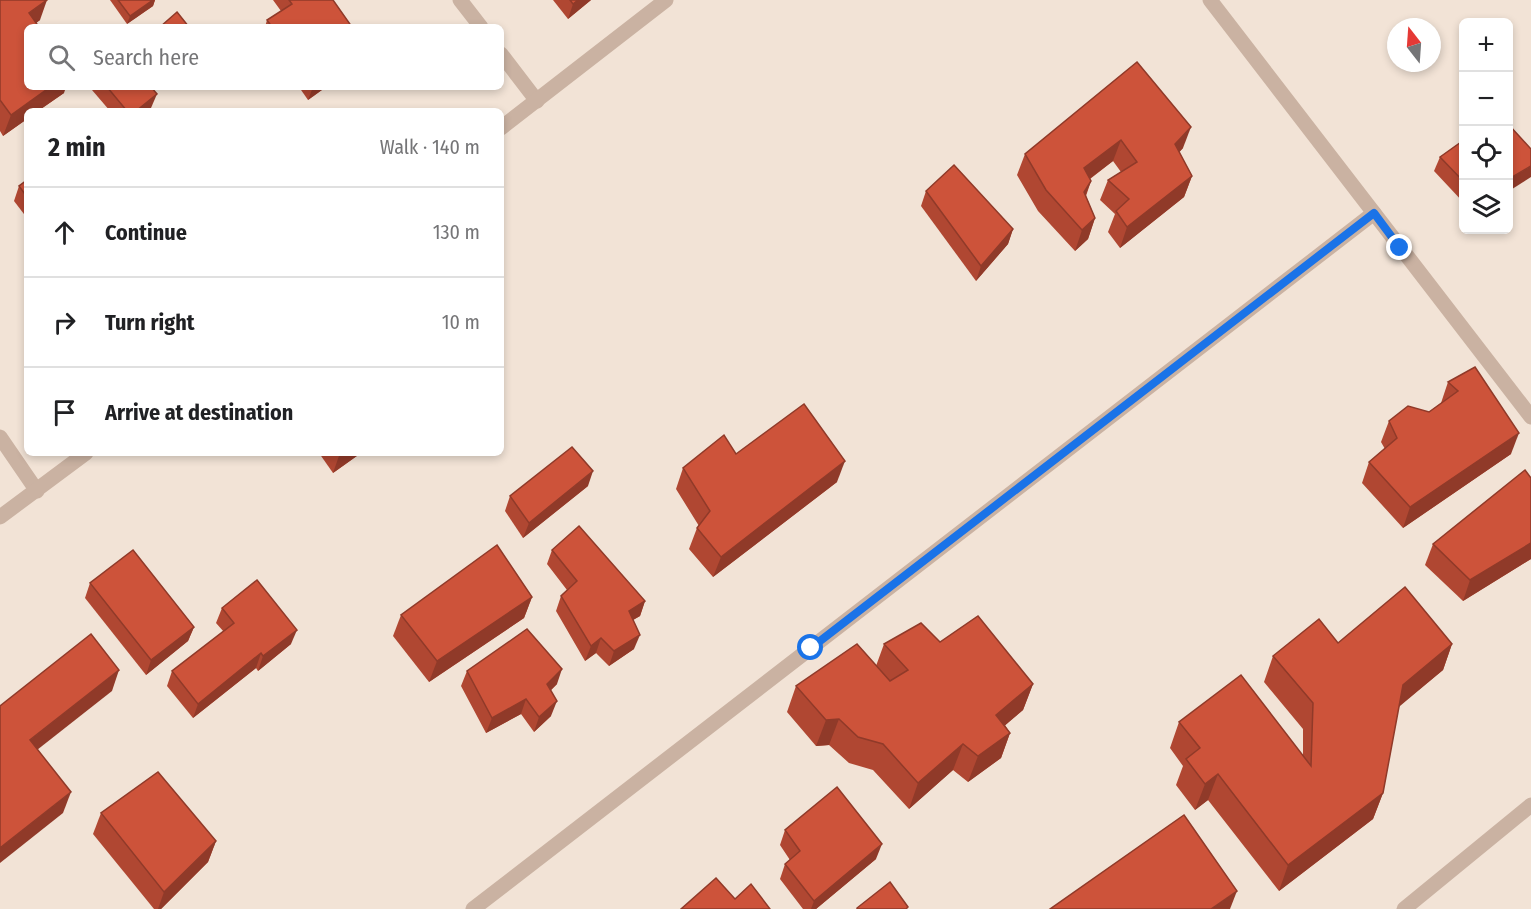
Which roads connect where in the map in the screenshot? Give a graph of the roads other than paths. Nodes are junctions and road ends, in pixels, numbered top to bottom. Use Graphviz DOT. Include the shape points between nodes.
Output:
graph roads {
  1 [pos="460,0"];
  2 [pos="666,0"];
  3 [pos="1210,0"];
  4 [pos="479,24"];
  5 [pos="504,58"];
  6 [pos="537,100"];
  7 [pos="504,126"];
  8 [pos="1374,213"];
  9 [pos="1531,417"];
  10 [pos="0,437"];
  11 [pos="82,456"];
  12 [pos="37,491"];
  13 [pos="0,517"];
  14 [pos="1531,805"];
  15 [pos="473,909"];
  16 [pos="1404,909"];
  1 -- 4 [label="street"];
  2 -- 6 [label="street"];
  3 -- 8 [label="street"];
  5 -- 6 [label="street"];
  6 -- 7 [label="street"];
  8 -- 9 [label="street"];
  8 -- 15 [label="street"];
  10 -- 12 [label="street"];
  11 -- 12 [label="street"];
  12 -- 13 [label="street"];
  14 -- 16 [label="street"];
}
